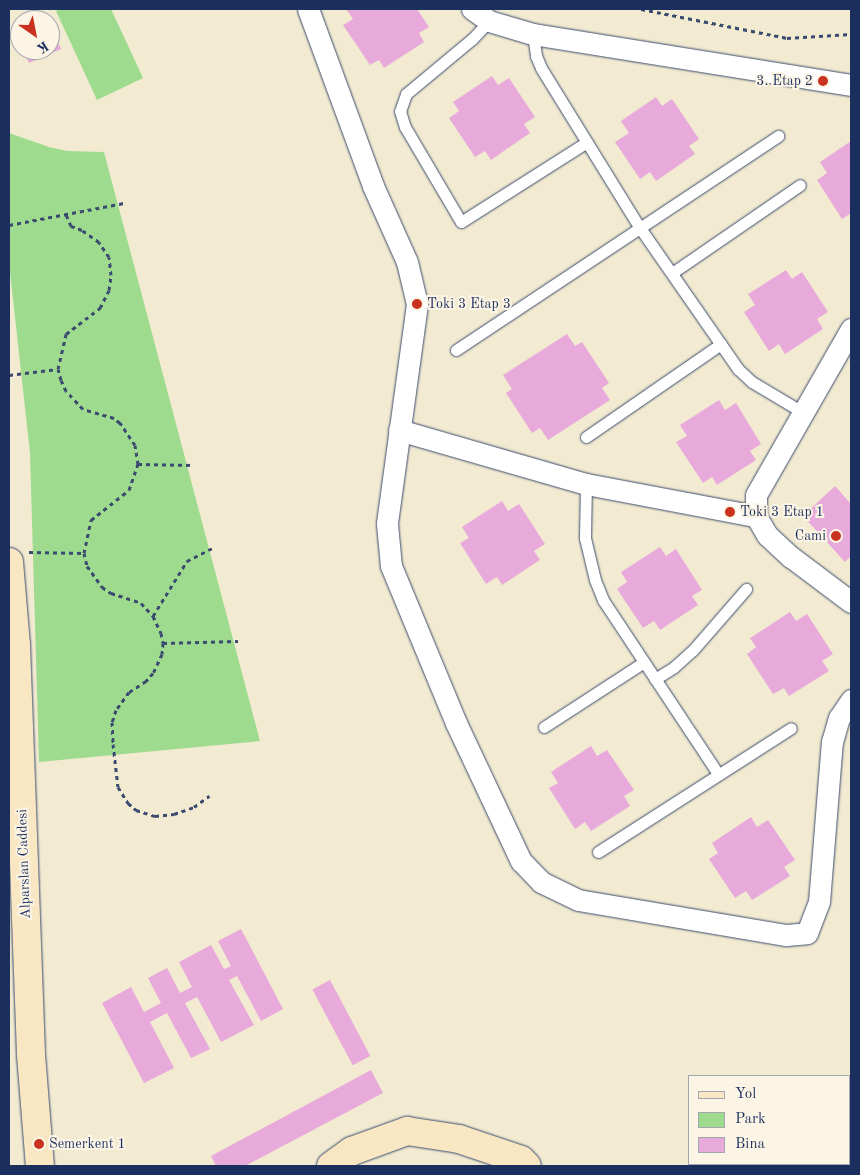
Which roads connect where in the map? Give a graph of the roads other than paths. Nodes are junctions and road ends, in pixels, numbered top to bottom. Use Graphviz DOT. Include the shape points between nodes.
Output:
graph roads {
  1 [pos="308,9"];
  2 [pos="480,15"];
  3 [pos="533,34"];
  4 [pos="851,85"];
  5 [pos="778,136"];
  6 [pos="587,142"];
  7 [pos="800,186"];
  8 [pos="640,228"];
  9 [pos="672,273"];
  10 [pos="851,329"];
  11 [pos="721,344"];
  12 [pos="456,350"];
  13 [pos="804,413"];
  14 [pos="399,430"];
  15 [pos="586,437"];
  16 [pos="586,484"];
  17 [pos="756,516"];
  18 [pos="18,557"];
  19 [pos="746,589"];
  20 [pos="851,602"];
  21 [pos="644,662"];
  22 [pos="655,679"];
  23 [pos="851,700"];
  24 [pos="544,727"];
  25 [pos="791,728"];
  26 [pos="14,748"];
  27 [pos="718,774"];
  28 [pos="598,852"];
  29 [pos="40,1166"];
  30 [pos="331,1166"];
  31 [pos="527,1166"];
  1 -- 14 [label="street" via="374,186 407,262 417,304"];
  2 -- 3 [label="street"];
  2 -- 6 [label="lane" via="463,47 406,94 400,111 405,127 460,222"];
  3 -- 4 [label="street"];
  3 -- 6 [label="lane" via="541,68"];
  5 -- 8 [label="lane"];
  6 -- 8 [label="lane"];
  7 -- 9 [label="lane"];
  8 -- 9 [label="lane"];
  8 -- 12 [label="lane"];
  9 -- 11 [label="lane"];
  10 -- 13 [label="street"];
  11 -- 13 [label="lane" via="738,369 752,382"];
  11 -- 15 [label="lane"];
  13 -- 17 [label="street" via="756,495"];
  14 -- 16 [label="street"];
  14 -- 23 [label="street" via="387,524 391,566 456,723 517,852 541,882 578,900 786,935 807,933 819,902 832,742 839,718"];
  16 -- 17 [label="street"];
  16 -- 21 [label="lane" via="585,538 595,580 603,600"];
  17 -- 20 [label="street" via="767,535 791,557"];
  18 -- 26 [label="main road, Alparslan Caddesi"];
  19 -- 22 [label="lane" via="693,650"];
  21 -- 22 [label="lane"];
  21 -- 24 [label="lane"];
  22 -- 27 [label="lane"];
  25 -- 27 [label="lane"];
  26 -- 29 [label="main road, Alparslan Caddesi"];
  27 -- 28 [label="lane"];
  30 -- 31 [label="main road" via="352,1152 407,1131 458,1139 522,1160"];
}
